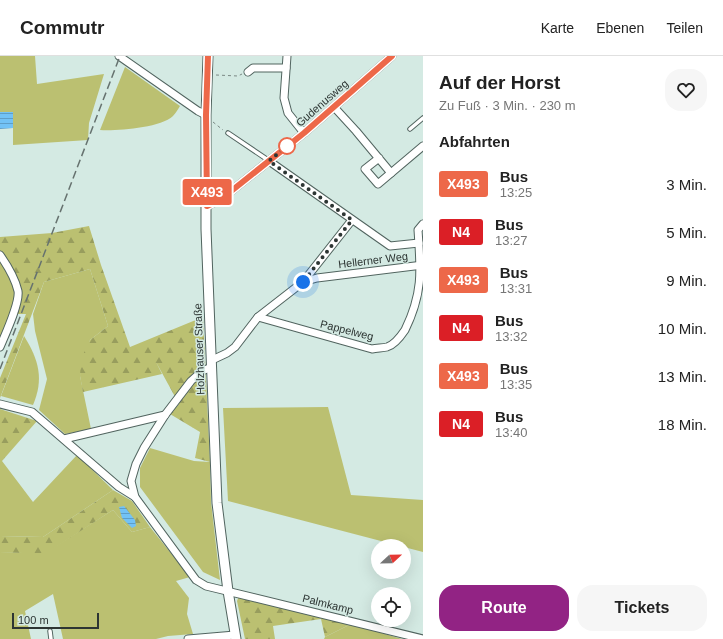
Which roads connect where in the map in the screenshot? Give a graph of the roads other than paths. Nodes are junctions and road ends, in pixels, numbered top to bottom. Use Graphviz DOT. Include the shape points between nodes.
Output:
graph roads {
  1 [pos="119,56"];
  2 [pos="208,56"];
  3 [pos="287,56"];
  4 [pos="392,56"];
  5 [pos="130,59"];
  6 [pos="286,68"];
  7 [pos="248,72"];
  8 [pos="334,107"];
  9 [pos="206,115"];
  10 [pos="423,118"];
  11 [pos="410,129"];
  12 [pos="228,133"];
  13 [pos="304,133"];
  14 [pos="423,146"];
  15 [pos="379,158"];
  16 [pos="269,161"];
  17 [pos="392,173"];
  18 [pos="207,206"];
  19 [pos="352,220"];
  20 [pos="423,224"];
  21 [pos="419,243"];
  22 [pos="0,255"];
  23 [pos="422,265"];
  24 [pos="303,282"];
  25 [pos="258,317"];
  26 [pos="0,347"];
  27 [pos="212,363"];
  28 [pos="0,404"];
  29 [pos="165,415"];
  30 [pos="64,439"];
  31 [pos="135,497"];
  32 [pos="228,591"];
  33 [pos="50,631"];
  34 [pos="235,637"];
  35 [pos="51,639"];
  36 [pos="188,639"];
  37 [pos="423,639"];
  1 -- 5 [label="street"];
  2 -- 9 [label="street, Holzhauser Straße"];
  3 -- 6 [label="street"];
  4 -- 8 [label="street, Gudenusweg"];
  5 -- 9 [label="street"];
  6 -- 7 [label="street" via="253,68"];
  6 -- 13 [label="street" via="284,98 288,113"];
  8 -- 13 [label="street, Gudenusweg"];
  8 -- 15 [label="street"];
  9 -- 18 [label="street, Holzhauser Straße"];
  10 -- 11 [label="lane"];
  12 -- 16 [label="lane"];
  13 -- 16 [label="street, Gudenusweg"];
  14 -- 17 [label="street"];
  15 -- 17 [label="street"];
  15 -- 17 [label="street" via="365,169 373,179 378,184"];
  16 -- 18 [label="street, Gudenusweg" via="220,200"];
  16 -- 19 [label="street"];
  18 -- 27 [label="street, Holzhauser Straße"];
  19 -- 21 [label="street" via="390,246"];
  19 -- 24 [label="street"];
  20 -- 21 [label="street, Pappelweg" via="418,230"];
  21 -- 23 [label="street, Pappelweg"];
  22 -- 26 [label="street" via="8,265 18,292 14,314"];
  23 -- 24 [label="street, Hellerner Weg"];
  23 -- 25 [label="street, Pappelweg" via="419,302 413,317 389,347 372,348"];
  24 -- 25 [label="street, Hellerner Weg"];
  25 -- 27 [label="street, Hellerner Weg" via="234,347"];
  27 -- 29 [label="street, Hellerner Weg" via="190,381"];
  27 -- 32 [label="street, Holzhauser Straße" via="217,503"];
  28 -- 30 [label="street" via="32,412"];
  29 -- 30 [label="street"];
  29 -- 31 [label="street, Hellerner Weg" via="136,464 132,481"];
  30 -- 31 [label="street" via="119,487"];
  31 -- 32 [label="street, Palmkamp" via="196,580 206,586"];
  32 -- 34 [label="street, Holzhauser Straße"];
  32 -- 37 [label="street, Palmkamp"];
  33 -- 35 [label="lane"];
  34 -- 36 [label="street"];
}
